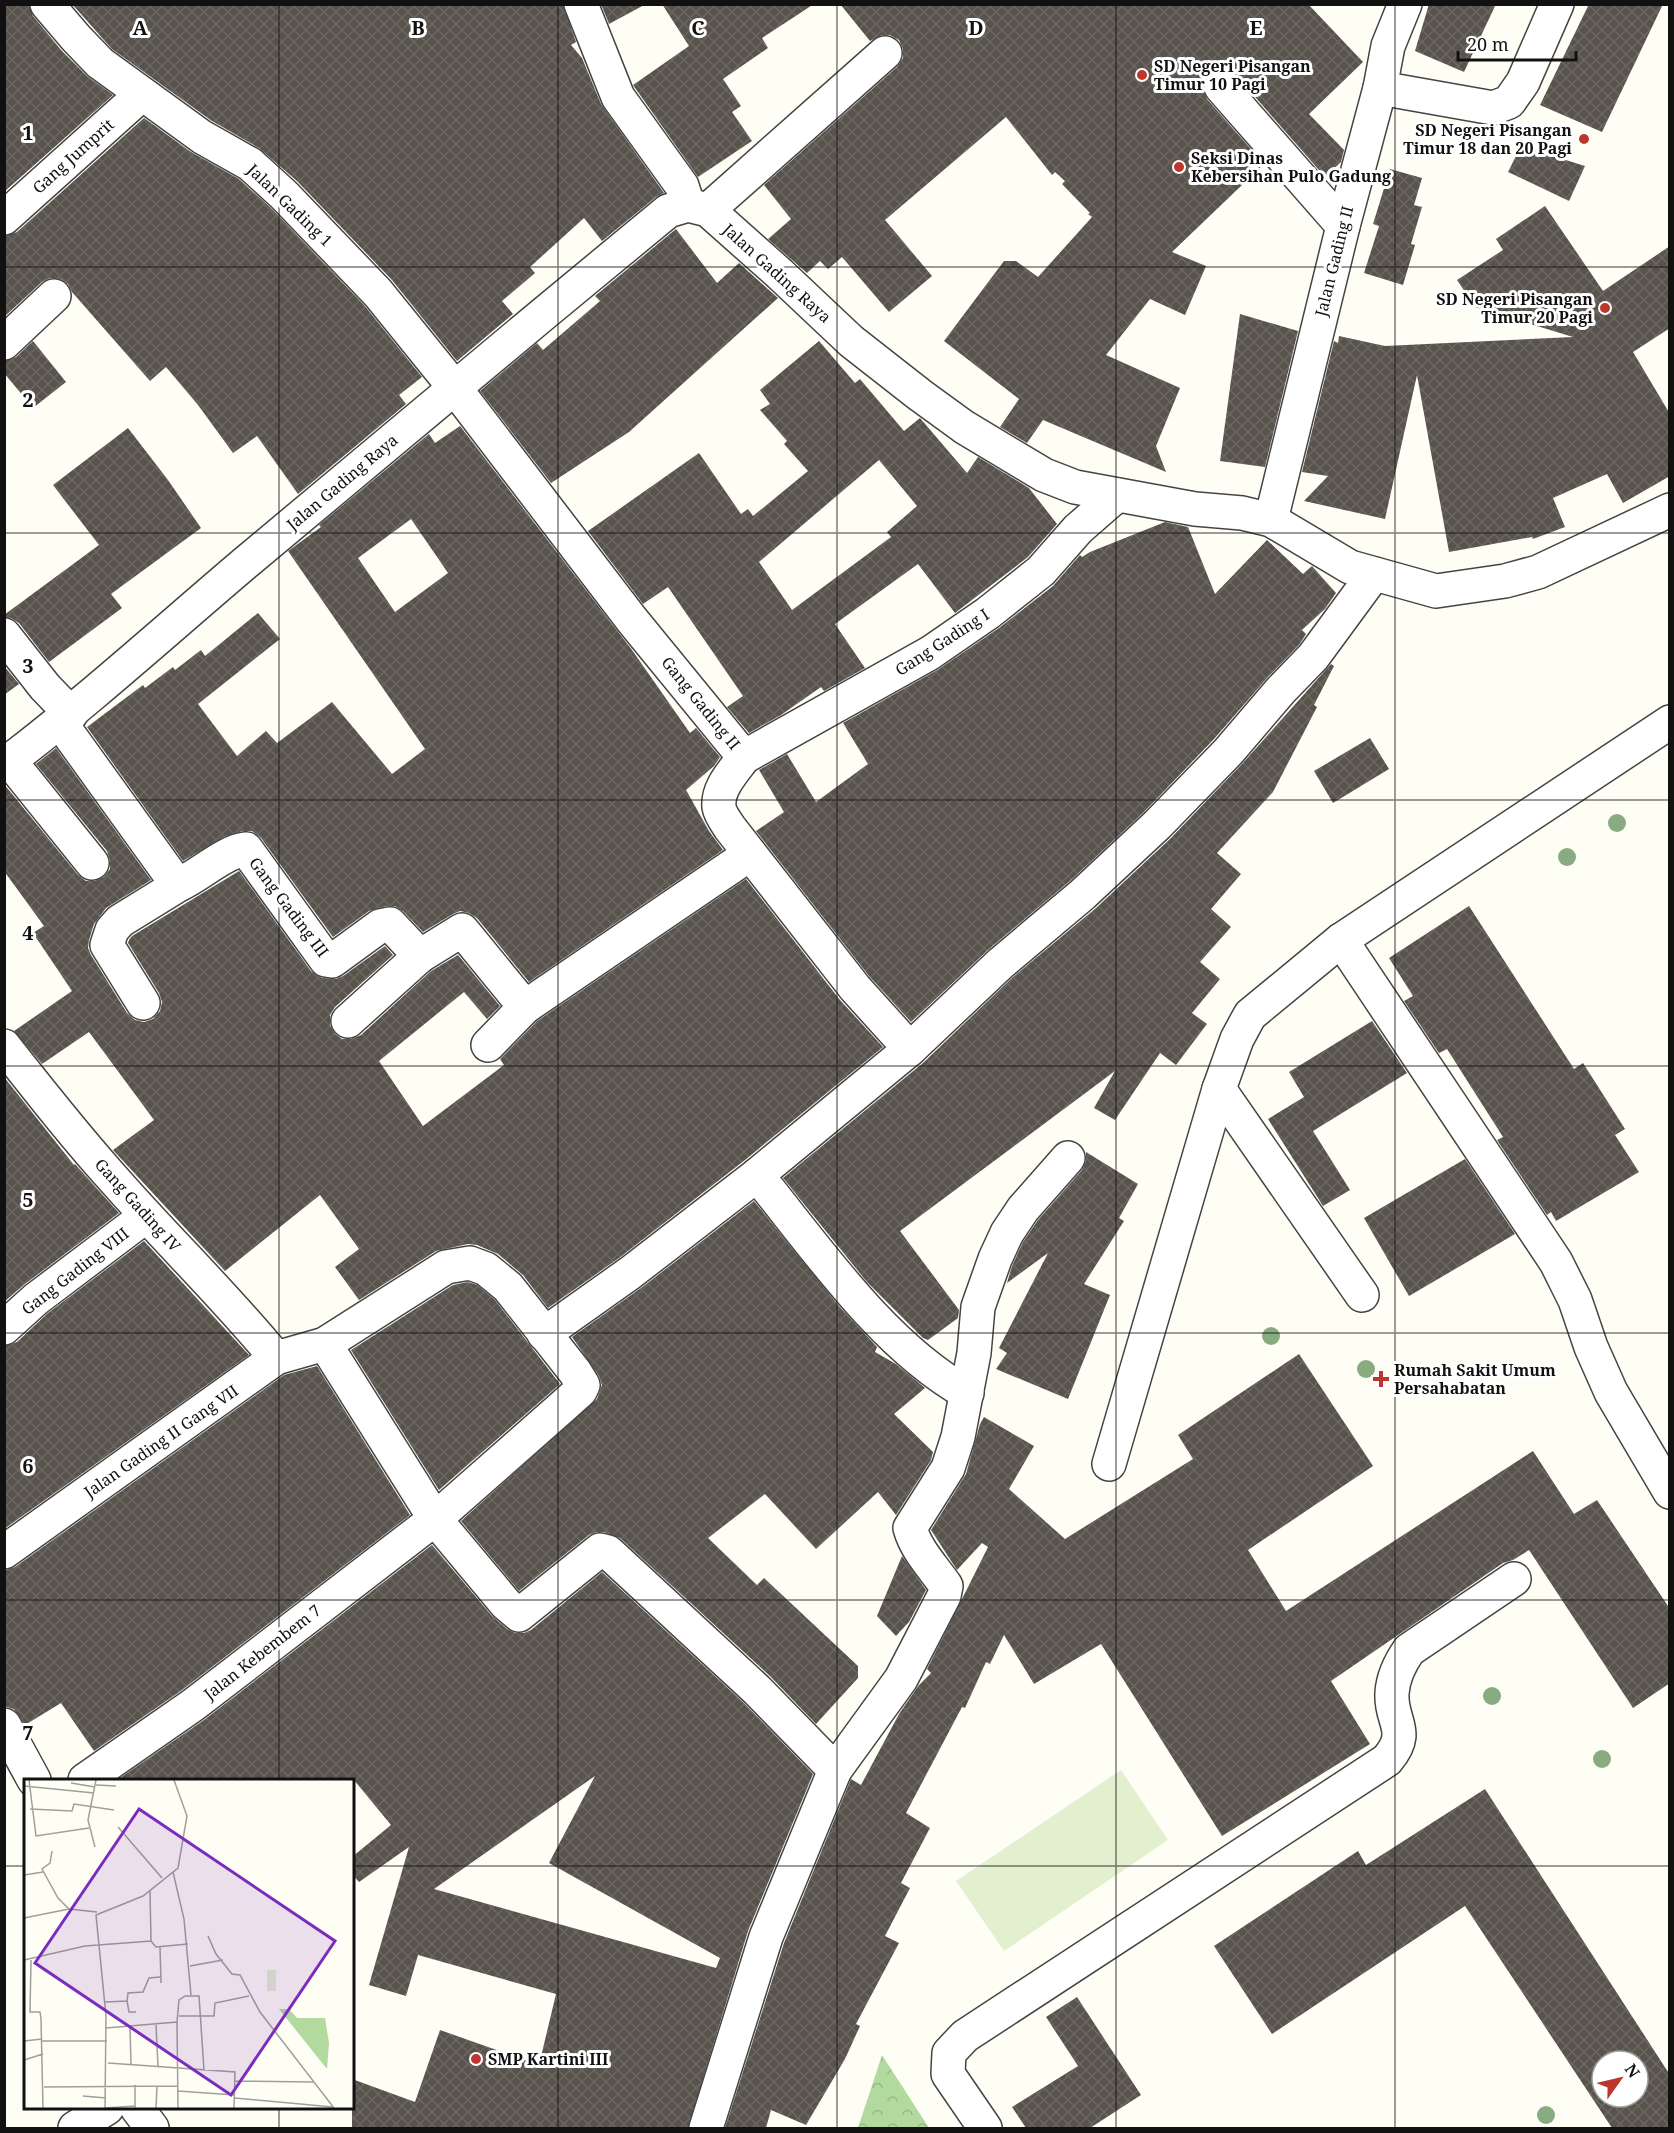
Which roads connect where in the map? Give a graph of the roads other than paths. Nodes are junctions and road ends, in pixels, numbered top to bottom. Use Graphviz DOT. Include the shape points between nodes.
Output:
graph roads {
  1 [pos="47,4"];
  2 [pos="581,4"];
  3 [pos="1405,4"];
  4 [pos="1557,4"];
  5 [pos="885,53"];
  6 [pos="1221,87"];
  7 [pos="1380,88"];
  8 [pos="142,94"];
  9 [pos="698,208"];
  10 [pos="4,218"];
  11 [pos="1343,226"];
  12 [pos="54,296"];
  13 [pos="4,343"];
  14 [pos="454,387"];
  15 [pos="1117,495"];
  16 [pos="1670,510"];
  17 [pos="1271,520"];
  18 [pos="1374,574"];
  19 [pos="4,635"];
  20 [pos="66,718"];
  21 [pos="1670,722"];
  22 [pos="744,757"];
  23 [pos="7,763"];
  24 [pos="750,854"];
  25 [pos="92,863"];
  26 [pos="180,884"];
  27 [pos="1341,940"];
  28 [pos="420,956"];
  29 [pos="143,1003"];
  30 [pos="525,1008"];
  31 [pos="348,1021"];
  32 [pos="488,1045"];
  33 [pos="4,1046"];
  34 [pos="910,1049"];
  35 [pos="1219,1089"];
  36 [pos="1068,1158"];
  37 [pos="757,1175"];
  38 [pos="146,1216"];
  39 [pos="1362,1295"];
  40 [pos="4,1328"];
  41 [pos="544,1334"];
  42 [pos="325,1344"];
  43 [pos="276,1358"];
  44 [pos="967,1393"];
  45 [pos="1109,1464"];
  46 [pos="1670,1492"];
  47 [pos="435,1519"];
  48 [pos="4,1552"];
  49 [pos="1515,1579"];
  50 [pos="4,1725"];
  51 [pos="835,1770"];
  52 [pos="33,1779"];
  53 [pos="86,1779"];
  54 [pos="105,2109"];
  55 [pos="138,2109"];
  56 [pos="75,2128"];
  57 [pos="152,2128"];
  58 [pos="706,2128"];
  59 [pos="985,2128"];
  1 -- 8 [label="street, Jalan Gading 1" via="100,63"];
  2 -- 9 [label="street" via="618,97"];
  3 -- 7 [label="street, Jalan Gading II" via="1388,46"];
  4 -- 7 [label="street" via="1523,82 1509,102 1493,108"];
  5 -- 9 [label="street"];
  6 -- 11 [label="street"];
  7 -- 11 [label="street, Jalan Gading II"];
  8 -- 10 [label="street, Gang Jumprit"];
  8 -- 14 [label="street, Jalan Gading 1" via="202,137 250,164 284,195 378,293"];
  9 -- 14 [label="street, Jalan Gading Raya" via="668,211"];
  9 -- 15 [label="street, Jalan Gading Raya" via="780,274 851,341 964,427 1044,475 1075,487"];
  11 -- 17 [label="street, Jalan Gading II"];
  12 -- 13 [label="street"];
  14 -- 20 [label="street, Jalan Gading Raya"];
  14 -- 22 [label="street, Gang Gading II" via="632,621"];
  15 -- 17 [label="street, Jalan Gading Raya"];
  15 -- 22 [label="street, Gang Gading I" via="1078,529 1041,570 988,613 930,653"];
  16 -- 18 [label="street, Jalan Gading Raya" via="1538,572 1505,581 1436,591"];
  17 -- 18 [label="street, Jalan Gading Raya" via="1350,567"];
  18 -- 34 [label="street" via="1313,657 1228,752 1083,894 1001,963"];
  19 -- 20 [label="street"];
  20 -- 23 [label="street, Jalan Gading Raya"];
  20 -- 26 [label="street"];
  21 -- 27 [label="street"];
  22 -- 24 [label="street, Gang Gading II" via="721,792 719,808"];
  23 -- 25 [label="street"];
  24 -- 30 [label="street"];
  24 -- 34 [label="street, Gang Gading II" via="855,988"];
  26 -- 28 [label="street, Gang Gading III" via="236,850 246,849 326,960 332,961 380,926 390,924"];
  26 -- 29 [label="street, Gang Gading III" via="120,921 109,938 107,945"];
  27 -- 35 [label="street" via="1250,1015"];
  27 -- 46 [label="street" via="1556,1262 1611,1392"];
  28 -- 30 [label="street" via="462,930"];
  28 -- 31 [label="street"];
  30 -- 32 [label="street"];
  33 -- 38 [label="street, Gang Gading IV"];
  34 -- 37 [label="street"];
  35 -- 39 [label="street"];
  35 -- 45 [label="street"];
  36 -- 44 [label="street" via="1023,1209 995,1259 978,1307"];
  37 -- 41 [label="street"];
  37 -- 44 [label="street" via="868,1310 934,1372"];
  38 -- 40 [label="street, Gang Gading VIII"];
  38 -- 43 [label="street, Gang Gading IV" via="238,1312"];
  41 -- 42 [label="street, Jalan Gading II Gang VII" via="508,1287 486,1269 470,1263 446,1267"];
  41 -- 47 [label="street, Jalan Kebembem 7" via="579,1378 583,1385 580,1391"];
  42 -- 43 [label="street, Jalan Gading II Gang VII"];
  42 -- 47 [label="street"];
  43 -- 48 [label="street, Jalan Gading II Gang VII"];
  44 -- 51 [label="street" via="948,1468 910,1528 924,1557 946,1586 944,1596 901,1679"];
  47 -- 51 [label="street" via="519,1615 600,1550 608,1552 757,1690"];
  47 -- 53 [label="street, Jalan Kebembem 7" via="194,1705"];
  49 -- 59 [label="street" via="1409,1650 1398,1667 1391,1694 1400,1733 1397,1748 1387,1760 965,2036 949,2053 948,2074"];
  50 -- 52 [label="street"];
  51 -- 58 [label="street" via="766,1937"];
  54 -- 56 [label="street"];
  55 -- 57 [label="street"];
}
